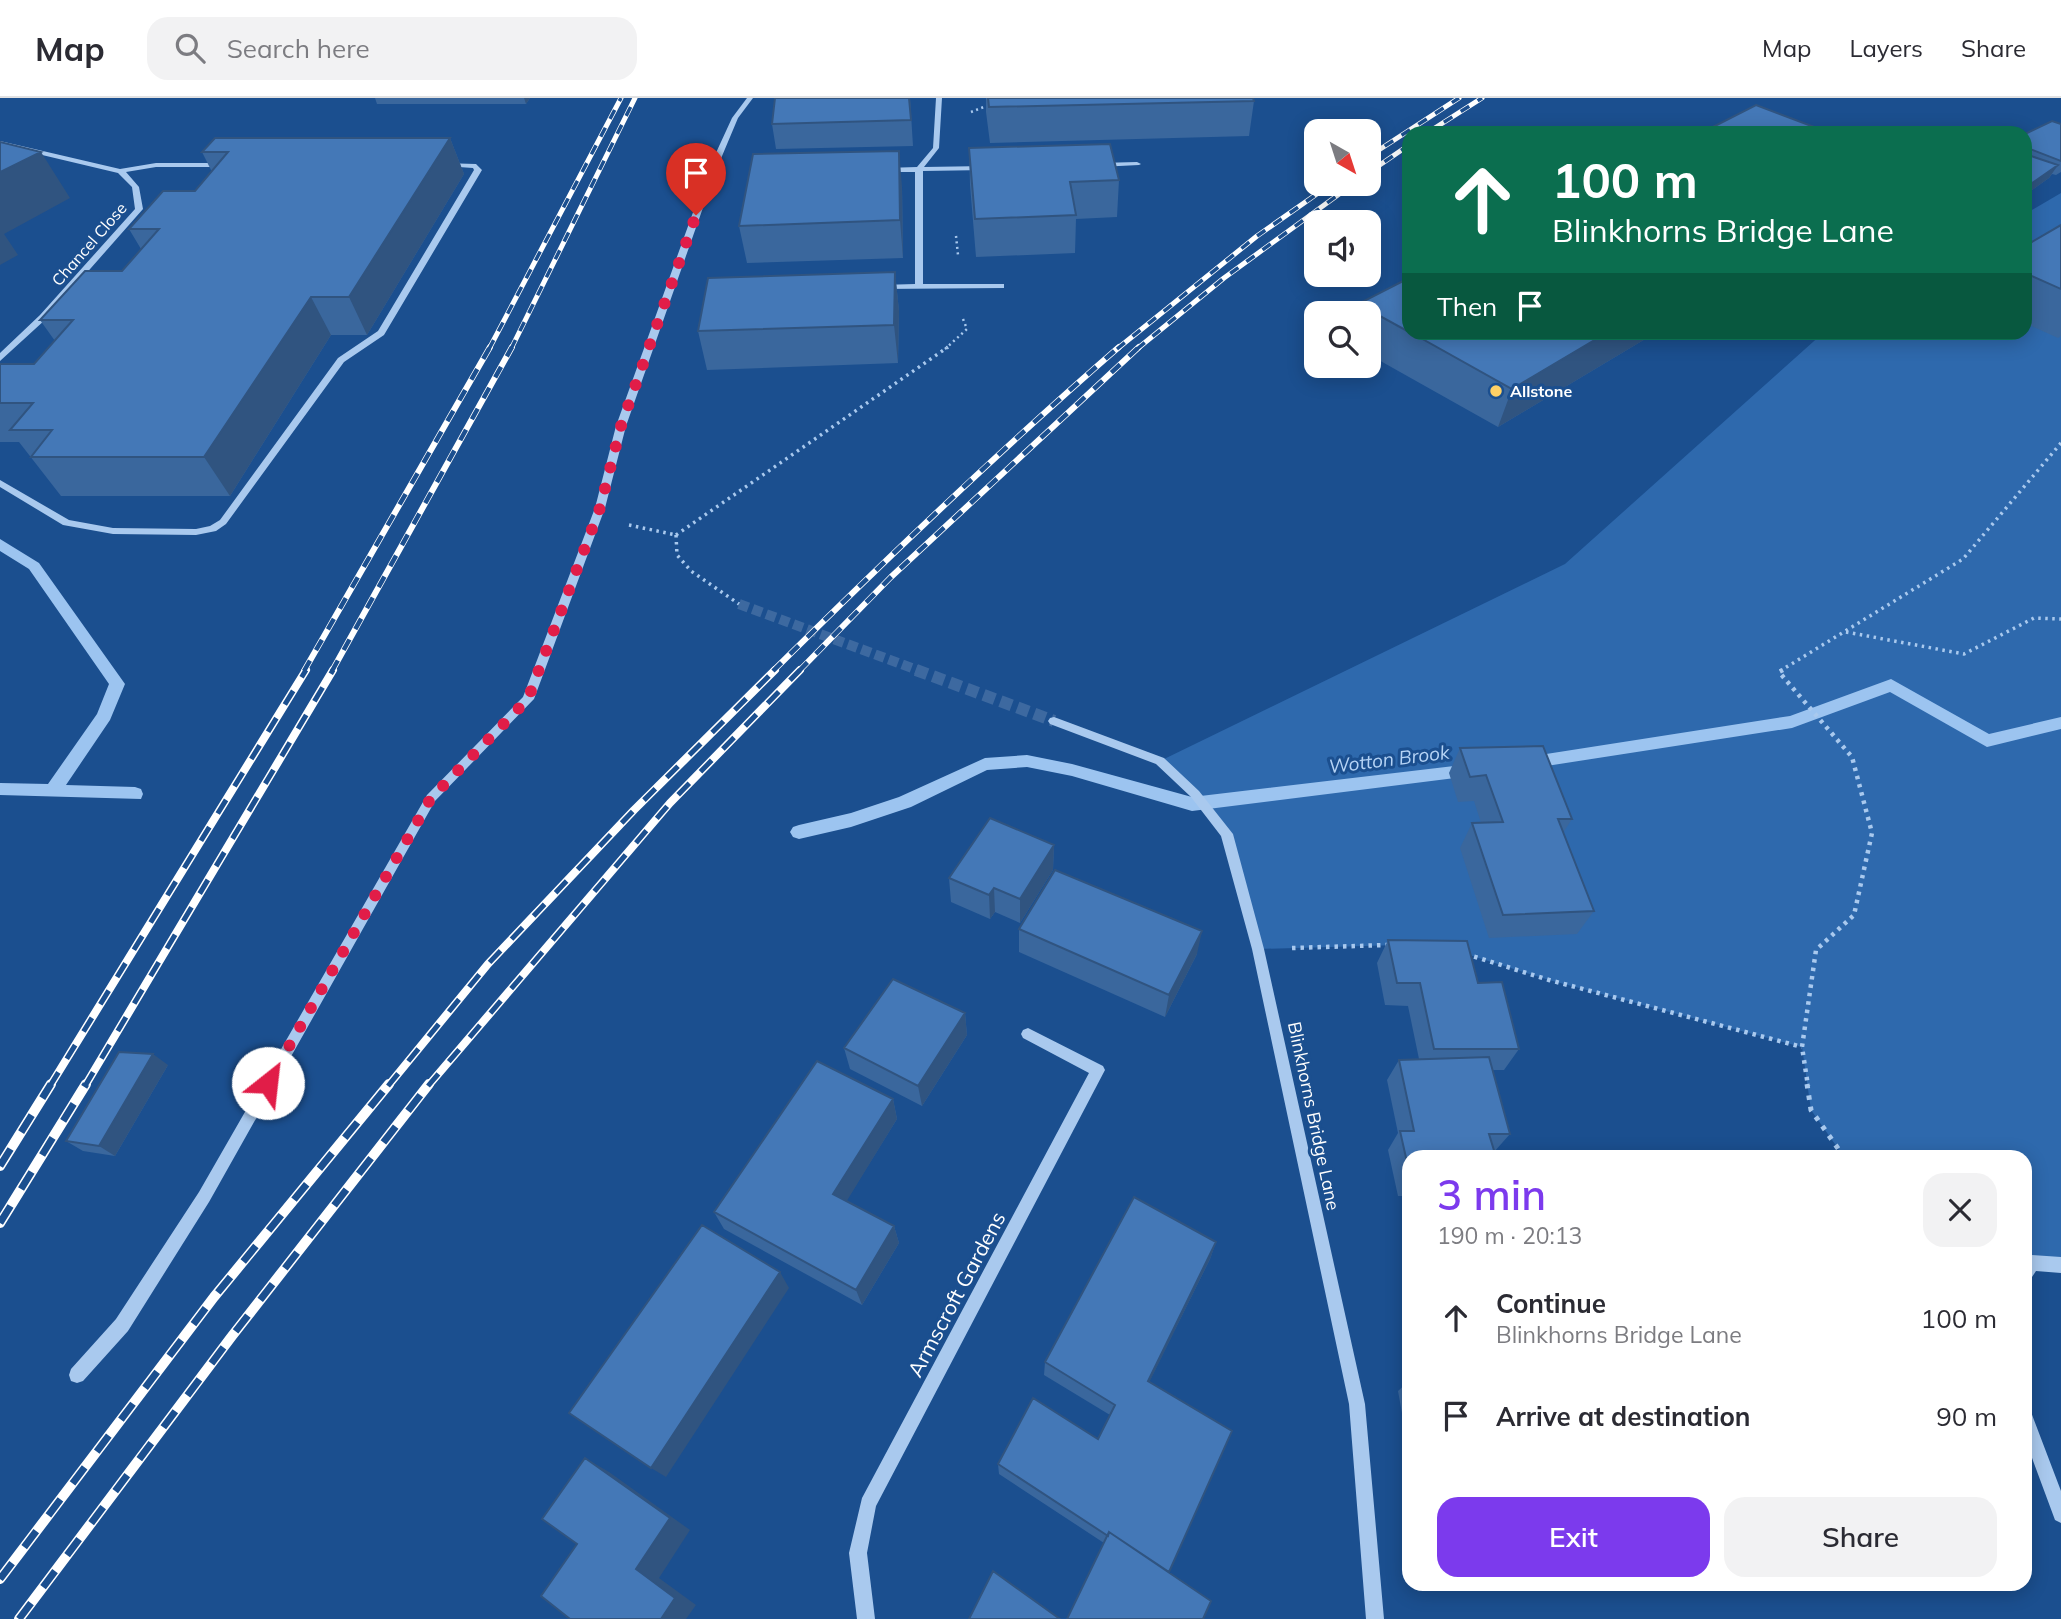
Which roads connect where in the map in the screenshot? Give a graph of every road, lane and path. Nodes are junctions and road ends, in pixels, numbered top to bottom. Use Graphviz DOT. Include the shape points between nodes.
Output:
graph roads {
  1 [pos="750,98"];
  2 [pos="939,98"];
  3 [pos="994,104"];
  4 [pos="0,143"];
  5 [pos="429,164"];
  6 [pos="1137,164"];
  7 [pos="238,165"];
  8 [pos="1084,166"];
  9 [pos="965,168"];
  10 [pos="992,168"];
  11 [pos="919,169"];
  12 [pos="877,170"];
  13 [pos="120,171"];
  14 [pos="956,230"];
  15 [pos="919,286"];
  16 [pos="1001,286"];
  17 [pos="864,288"];
  18 [pos="959,288"];
  19 [pos="0,358"];
  20 [pos="2061,443"];
  21 [pos="0,483"];
  22 [pos="600,508"];
  23 [pos="676,535"];
  24 [pos="739,604"];
  25 [pos="2061,619"];
  26 [pos="1845,631"];
  27 [pos="1054,721"];
  28 [pos="1393,945"];
  29 [pos="1258,949"];
  30 [pos="1460,952"];
  31 [pos="1028,1034"];
  32 [pos="1802,1047"];
  33 [pos="1839,1150"];
  34 [pos="2032,1264"];
  35 [pos="2061,1265"];
  36 [pos="76,1375"];
  37 [pos="2032,1437"];
  38 [pos="2061,1514"];
  39 [pos="866,1619"];
  40 [pos="1375,1619"];
  1 -- 22 [label="street" via="735,118 713,168 666,296 621,426"];
  2 -- 11 [label="street" via="936,148"];
  3 -- 9 [label="path" via="977,108 964,119"];
  4 -- 13 [label="street"];
  5 -- 21 [label="street" via="470,163 478,170 381,333 341,360 223,522 196,532 101,529 66,523"];
  6 -- 8 [label="street"];
  7 -- 13 [label="street" via="156,165"];
  9 -- 10 [label="street"];
  9 -- 11 [label="street"];
  11 -- 12 [label="street"];
  11 -- 15 [label="street"];
  13 -- 19 [label="street, Chancel Close" via="139,192 139,209"];
  14 -- 18 [label="path"];
  15 -- 17 [label="street"];
  15 -- 18 [label="street"];
  16 -- 18 [label="street"];
  18 -- 23 [label="path" via="967,329 954,343"];
  20 -- 26 [label="path" via="1963,559"];
  22 -- 23 [label="path" via="617,523"];
  22 -- 36 [label="street" via="528,699 431,798 204,1197 121,1325"];
  23 -- 24 [label="path" via="677,555 691,571"];
  25 -- 26 [label="path" via="2035,618 1964,654"];
  26 -- 32 [label="path" via="1779,672 1852,757 1872,833 1854,915 1816,950"];
  27 -- 29 [label="street, Blinkhorns Bridge Lane" via="1160,761 1195,794 1227,834"];
  28 -- 29 [label="path"];
  29 -- 40 [label="street, Blinkhorns Bridge Lane" via="1357,1405"];
  30 -- 32 [label="path"];
  31 -- 39 [label="street, Armscroft Gardens" via="1098,1070 868,1504 858,1553"];
  32 -- 33 [label="path" via="1811,1110"];
  34 -- 35 [label="street"];
  37 -- 38 [label="street"];
}
